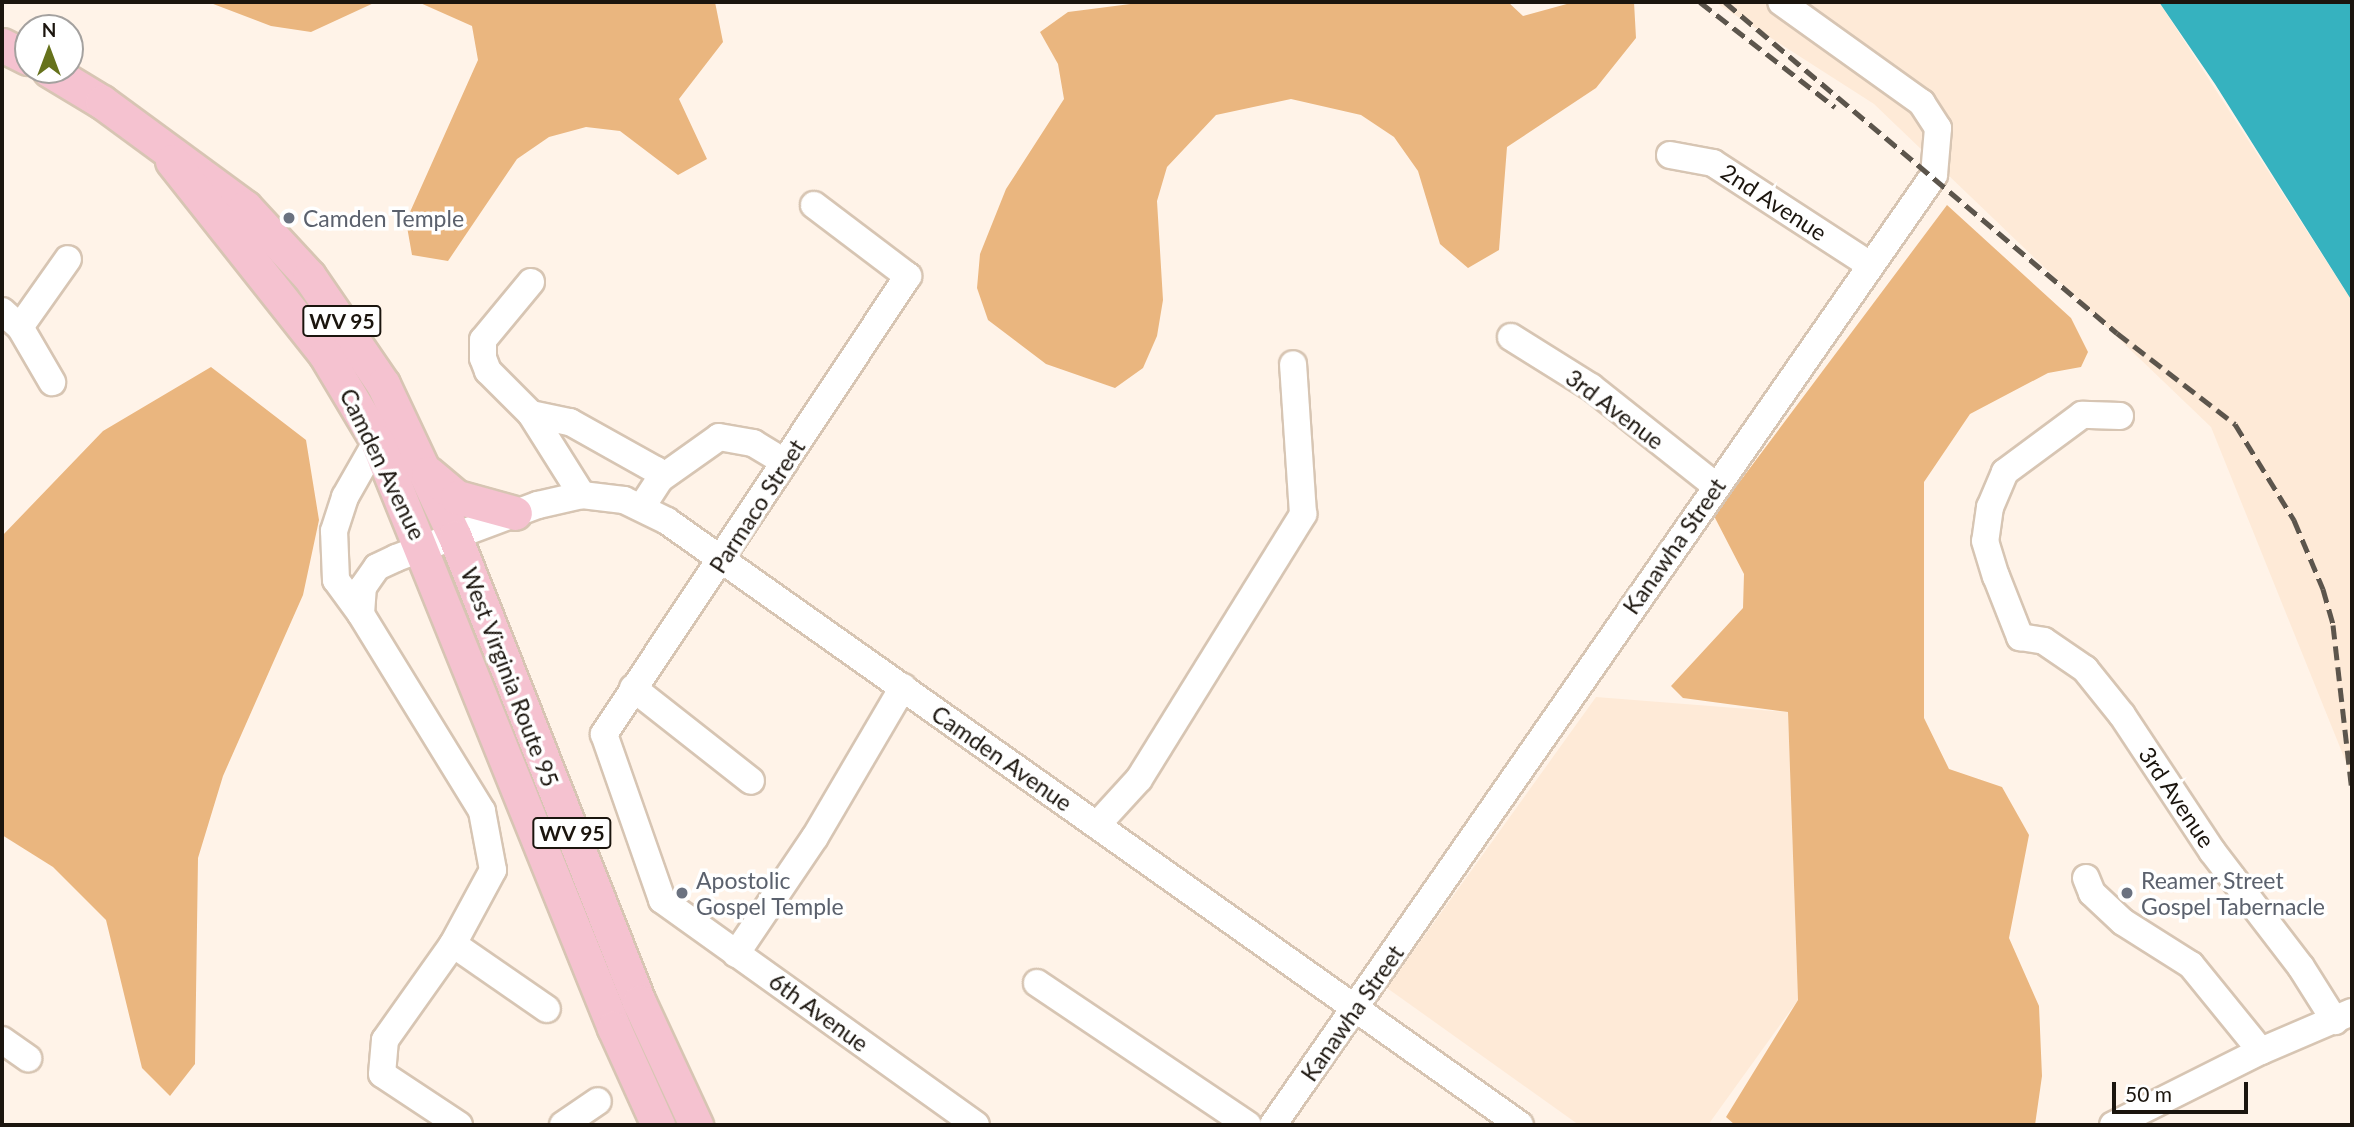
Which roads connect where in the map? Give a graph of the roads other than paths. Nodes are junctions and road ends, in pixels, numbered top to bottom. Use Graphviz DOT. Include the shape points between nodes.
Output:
graph roads {
  1 [pos="1781,2"];
  2 [pos="72,84"];
  3 [pos="167,153"];
  4 [pos="1670,155"];
  5 [pos="814,205"];
  6 [pos="68,259"];
  7 [pos="1870,265"];
  8 [pos="531,282"];
  9 [pos="11,319"];
  10 [pos="1511,337"];
  11 [pos="1293,364"];
  12 [pos="52,382"];
  13 [pos="531,414"];
  14 [pos="2120,416"];
  15 [pos="377,441"];
  16 [pos="785,462"];
  17 [pos="428,473"];
  18 [pos="660,479"];
  19 [pos="1716,486"];
  20 [pos="582,495"];
  21 [pos="642,507"];
  22 [pos="515,513"];
  23 [pos="455,537"];
  24 [pos="424,549"];
  25 [pos="723,560"];
  26 [pos="361,614"];
  27 [pos="903,687"];
  28 [pos="633,688"];
  29 [pos="751,781"];
  30 [pos="1097,825"];
  31 [pos="2086,878"];
  32 [pos="662,901"];
  33 [pos="453,944"];
  34 [pos="736,954"];
  35 [pos="1037,983"];
  36 [pos="1355,1008"];
  37 [pos="547,1009"];
  38 [pos="2343,1016"];
  39 [pos="2,1040"];
  40 [pos="2261,1051"];
  41 [pos="28,1058"];
  42 [pos="598,1101"];
  43 [pos="459,1125"];
  44 [pos="562,1125"];
  45 [pos="658,1125"];
  46 [pos="696,1125"];
  47 [pos="975,1125"];
  48 [pos="1248,1125"];
  49 [pos="1273,1125"];
  50 [pos="1520,1125"];
  51 [pos="2113,1125"];
  1 -- 7 [label="street, Kanawha Street" via="1922,103 1938,128 1934,175"];
  2 -- 3 [label="main road, Camden Avenue / WV 95"];
  3 -- 15 [label="main road, Camden Avenue / WV 95" via="196,196 325,354"];
  3 -- 17 [label="main road, Camden Avenue / WV 95" via="201,172 245,207 309,276 383,384"];
  4 -- 7 [label="street, 2nd Avenue" via="1713,163"];
  5 -- 16 [label="street, Parmaco Street" via="908,276"];
  6 -- 9 [label="street"];
  7 -- 19 [label="street, Kanawha Street"];
  8 -- 13 [label="street" via="483,340 483,358 488,371"];
  9 -- 12 [label="street"];
  10 -- 19 [label="street, 3rd Avenue" via="1591,387"];
  11 -- 30 [label="street" via="1303,514 1139,779"];
  13 -- 18 [label="street" via="570,422 656,470"];
  13 -- 20 [label="street"];
  14 -- 38 [label="street, 3rd Avenue" via="2082,415 2005,471 1990,507 1985,541 2020,637 2044,641 2085,669 2122,715 2212,851"];
  15 -- 24 [label="main road, Camden Avenue / WV 95"];
  15 -- 26 [label="street" via="345,497 334,531 336,580"];
  16 -- 18 [label="street" via="753,443 719,437"];
  16 -- 25 [label="street, Parmaco Street"];
  17 -- 22 [label="main road" via="457,497"];
  17 -- 23 [label="main road, Camden Avenue / WV 95"];
  18 -- 21 [label="street"];
  19 -- 36 [label="street, Kanawha Street"];
  20 -- 21 [label="street, Camden Avenue"];
  20 -- 22 [label="street, Camden Avenue"];
  21 -- 25 [label="street, Camden Avenue"];
  22 -- 23 [label="street, Camden Avenue"];
  23 -- 24 [label="street, Camden Avenue"];
  23 -- 46 [label="main road, West Virginia Route 95 / WV 95" via="639,1002"];
  24 -- 26 [label="street" via="377,567 367,577"];
  24 -- 45 [label="main road, West Virginia Route 95 / WV 95" via="604,1005"];
  25 -- 27 [label="street, Camden Avenue"];
  25 -- 28 [label="street, Parmaco Street"];
  26 -- 33 [label="street" via="482,811 493,870"];
  27 -- 30 [label="street, Camden Avenue"];
  27 -- 34 [label="street" via="815,837"];
  28 -- 29 [label="street"];
  28 -- 32 [label="street, Parmaco Street" via="604,734"];
  30 -- 36 [label="street, Camden Avenue"];
  31 -- 40 [label="street" via="2092,894 2123,922 2191,965"];
  32 -- 34 [label="street, 6th Avenue"];
  33 -- 37 [label="street"];
  33 -- 43 [label="street" via="385,1040 382,1074"];
  34 -- 47 [label="street, 6th Avenue"];
  35 -- 48 [label="street"];
  36 -- 49 [label="street, Kanawha Street"];
  36 -- 50 [label="street, Camden Avenue"];
  38 -- 40 [label="street"];
  39 -- 41 [label="street"];
  40 -- 51 [label="street"];
  42 -- 44 [label="street"];
}
